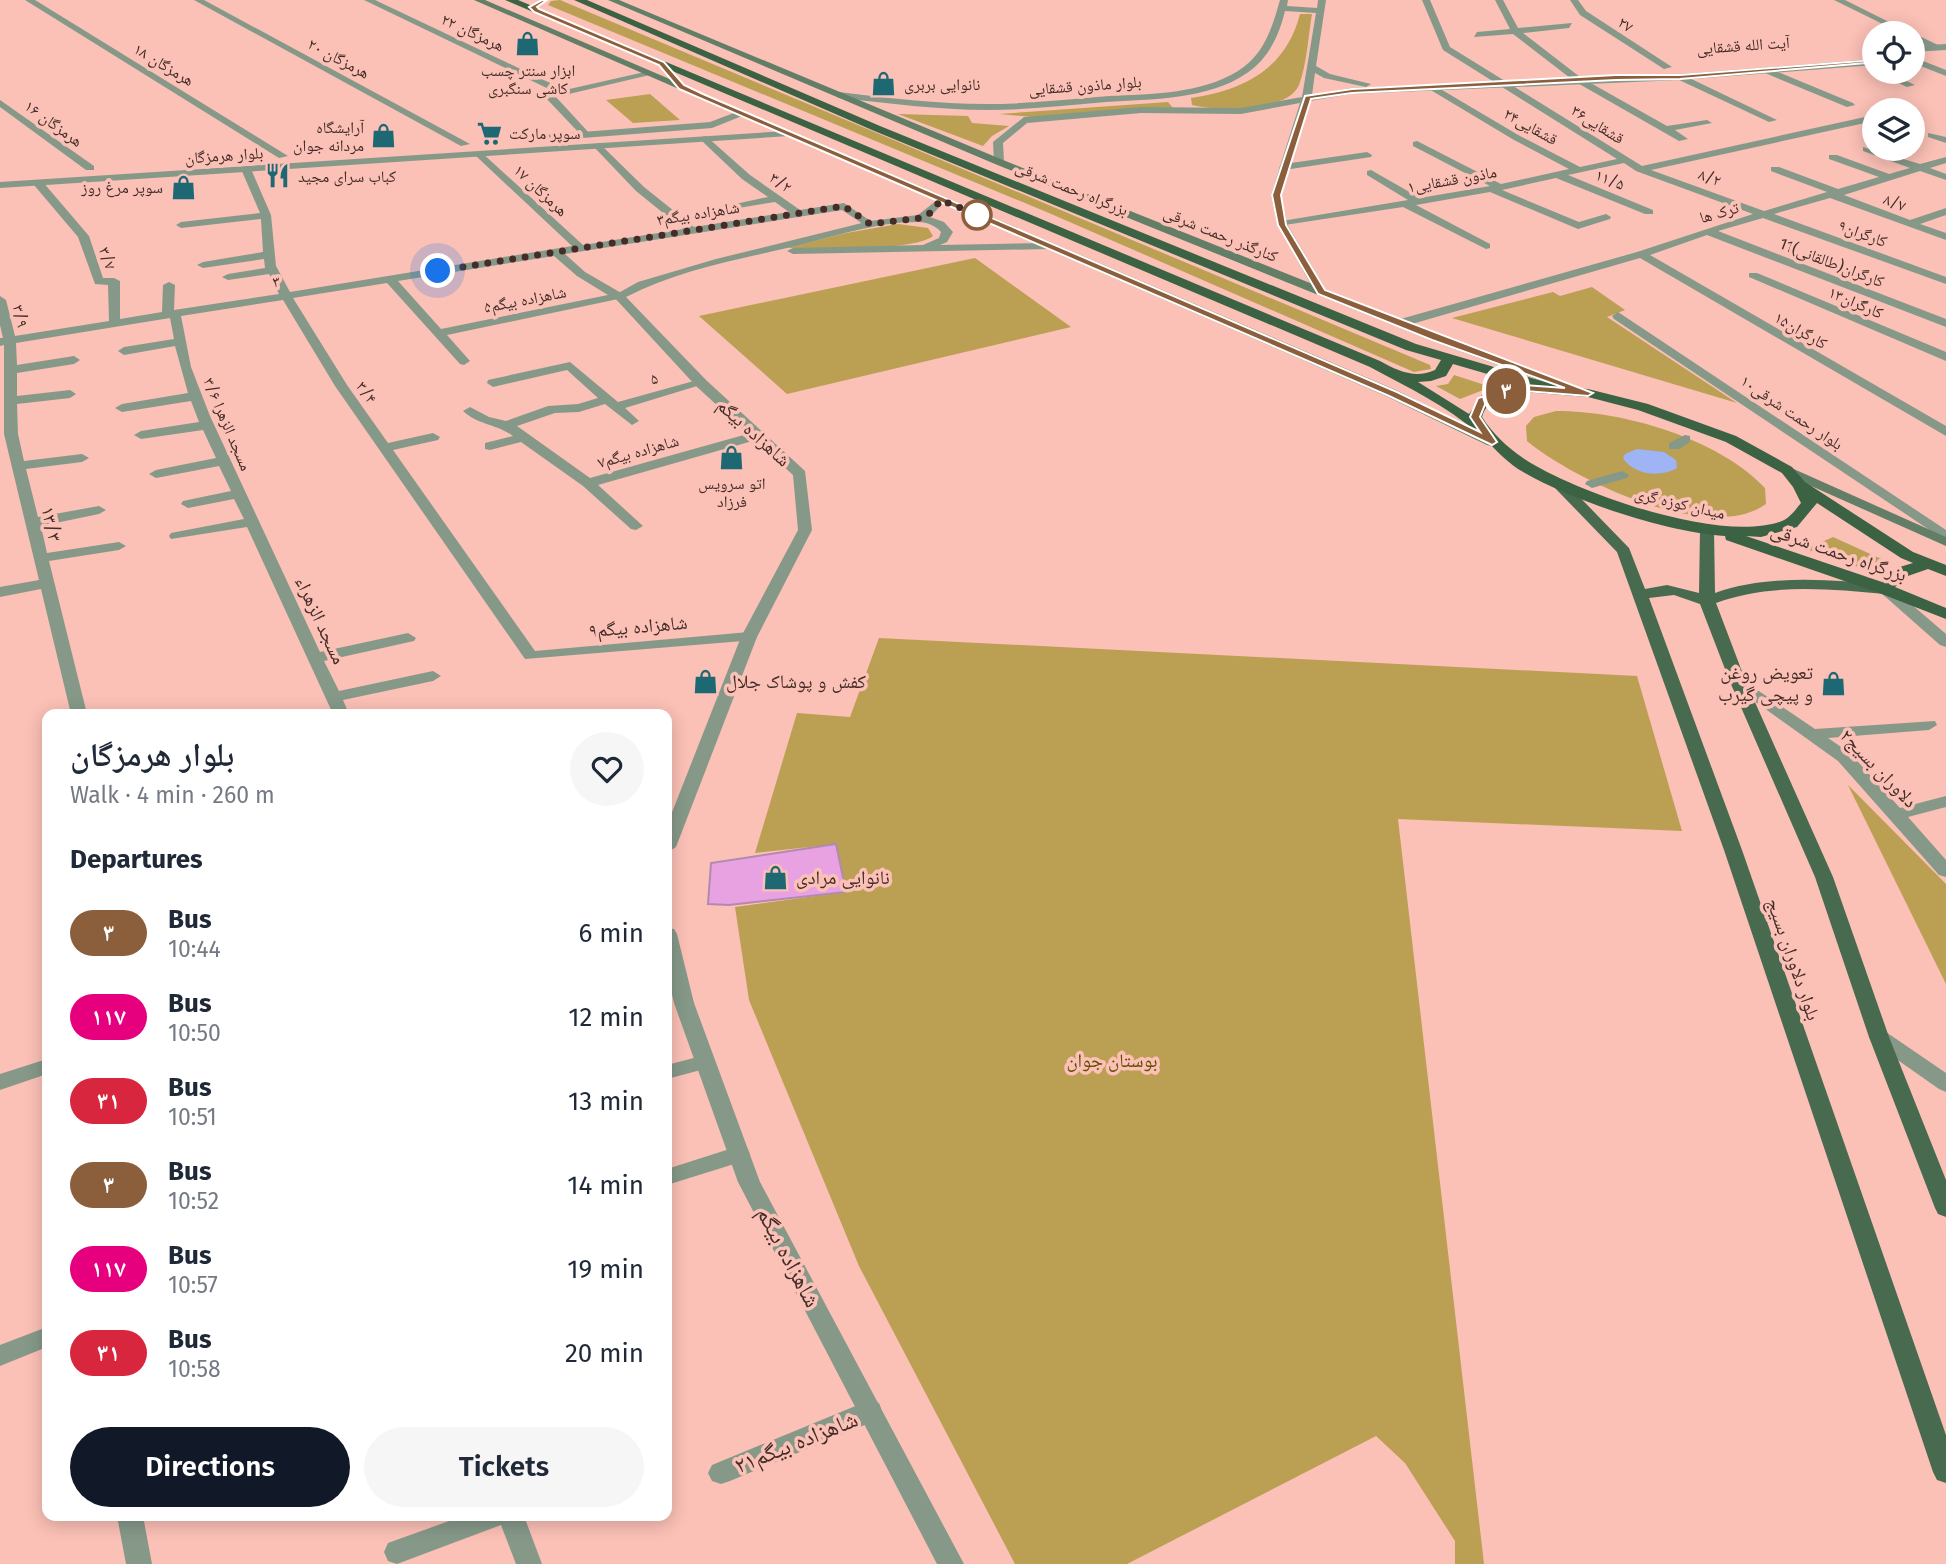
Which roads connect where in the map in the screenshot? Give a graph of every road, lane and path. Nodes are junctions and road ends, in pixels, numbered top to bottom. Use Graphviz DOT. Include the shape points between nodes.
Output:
graph roads {
  1 [pos="29,0"];
  2 [pos="198,0"];
  3 [pos="368,0"];
  4 [pos="478,0"];
  5 [pos="510,0"];
  6 [pos="544,0"];
  7 [pos="579,0"];
  8 [pos="612,0"];
  9 [pos="1322,0"];
  10 [pos="1426,0"];
  11 [pos="1499,0"];
  12 [pos="1574,0"];
  13 [pos="1838,0"];
  14 [pos="1283,4"];
  15 [pos="536,11"];
  16 [pos="1321,11"];
  17 [pos="1882,21"];
  18 [pos="1569,25"];
  19 [pos="1515,31"];
  20 [pos="1477,36"];
  21 [pos="702,51"];
  22 [pos="1862,53"];
  23 [pos="1946,57"];
  24 [pos="1925,59"];
  25 [pos="758,60"];
  26 [pos="662,63"];
  27 [pos="1708,64"];
  28 [pos="1861,64"];
  29 [pos="1925,65"];
  30 [pos="1681,66"];
  31 [pos="1312,67"];
  32 [pos="1667,67"];
  33 [pos="1768,71"];
  34 [pos="1946,73"];
  35 [pos="649,74"];
  36 [pos="1680,77"];
  37 [pos="1616,78"];
  38 [pos="1577,79"];
  39 [pos="1502,83"];
  40 [pos="681,87"];
  41 [pos="1432,87"];
  42 [pos="1181,92"];
  43 [pos="564,93"];
  44 [pos="839,96"];
  45 [pos="1307,97"];
  46 [pos="1636,102"];
  47 [pos="0,103"];
  48 [pos="1622,104"];
  49 [pos="1850,105"];
  50 [pos="990,107"];
  51 [pos="1198,111"];
  52 [pos="739,114"];
  53 [pos="1024,120"];
  54 [pos="1772,120"];
  55 [pos="1862,121"];
  56 [pos="1707,123"];
  57 [pos="712,124"];
  58 [pos="1665,129"];
  59 [pos="585,134"];
  60 [pos="786,134"];
  61 [pos="1931,135"];
  62 [pos="706,139"];
  63 [pos="719,139"];
  64 [pos="1683,139"];
  65 [pos="947,140"];
  66 [pos="1946,140"];
  67 [pos="466,144"];
  68 [pos="1417,144"];
  69 [pos="599,146"];
  70 [pos="480,154"];
  71 [pos="1367,155"];
  72 [pos="283,156"];
  73 [pos="1833,157"];
  74 [pos="1626,160"];
  75 [pos="1946,160"];
  76 [pos="957,161"];
  77 [pos="1900,161"];
  78 [pos="999,162"];
  79 [pos="1284,167"];
  80 [pos="89,168"];
  81 [pos="1919,168"];
  82 [pos="246,169"];
  83 [pos="1640,169"];
  84 [pos="1578,170"];
  85 [pos="1775,170"];
  86 [pos="0,173"];
  87 [pos="1371,173"];
  88 [pos="1558,175"];
  89 [pos="1889,177"];
  90 [pos="1946,177"];
  91 [pos="38,183"];
  92 [pos="0,185"];
  93 [pos="1496,188"];
  94 [pos="1836,194"];
  95 [pos="777,198"];
  96 [pos="941,200"];
  97 [pos="1412,202"];
  98 [pos="730,208"];
  99 [pos="1946,211"];
  100 [pos="1649,212"];
  101 [pos="798,213"];
  102 [pos="266,215"];
  103 [pos="1768,215"];
  104 [pos="921,218"];
  105 [pos="1606,218"];
  106 [pos="1908,223"];
  107 [pos="870,224"];
  108 [pos="181,225"];
  109 [pos="1282,225"];
  110 [pos="691,230"];
  111 [pos="1707,231"];
  112 [pos="1946,237"];
  113 [pos="1048,246"];
  114 [pos="1486,246"];
  115 [pos="580,248"];
  116 [pos="905,248"];
  117 [pos="556,252"];
  118 [pos="758,253"];
  119 [pos="1640,254"];
  120 [pos="269,255"];
  121 [pos="203,265"];
  122 [pos="272,270"];
  123 [pos="1754,275"];
  124 [pos="228,277"];
  125 [pos="390,279"];
  126 [pos="1946,281"];
  127 [pos="169,285"];
  128 [pos="1321,292"];
  129 [pos="286,296"];
  130 [pos="619,296"];
  131 [pos="0,300"];
  132 [pos="172,314"];
  133 [pos="1618,316"];
  134 [pos="114,319"];
  135 [pos="1401,323"];
  136 [pos="1946,323"];
  137 [pos="438,332"];
  138 [pos="5,341"];
  139 [pos="180,341"];
  140 [pos="124,351"];
  141 [pos="1946,357"];
  142 [pos="1448,359"];
  143 [pos="75,360"];
  144 [pos="464,361"];
  145 [pos="10,370"];
  146 [pos="1401,378"];
  147 [pos="492,383"];
  148 [pos="701,383"];
  149 [pos="1558,390"];
  150 [pos="1588,393"];
  151 [pos="70,394"];
  152 [pos="195,396"];
  153 [pos="11,401"];
  154 [pos="612,403"];
  155 [pos="122,408"];
  156 [pos="470,411"];
  157 [pos="632,421"];
  158 [pos="206,425"];
  159 [pos="507,425"];
  160 [pos="1482,429"];
  161 [pos="1946,432"];
  162 [pos="141,435"];
  163 [pos="758,435"];
  164 [pos="523,437"];
  165 [pos="433,438"];
  166 [pos="1492,442"];
  167 [pos="490,446"];
  168 [pos="385,448"];
  169 [pos="82,458"];
  170 [pos="224,461"];
  171 [pos="19,466"];
  172 [pos="1787,470"];
  173 [pos="156,474"];
  174 [pos="1622,475"];
  175 [pos="589,483"];
  176 [pos="1559,484"];
  177 [pos="1592,484"];
  178 [pos="1800,485"];
  179 [pos="239,494"];
  180 [pos="188,504"];
  181 [pos="99,510"];
  182 [pos="252,522"];
  183 [pos="32,523"];
  184 [pos="636,526"];
  185 [pos="1712,531"];
  186 [pos="176,536"];
  187 [pos="1946,540"];
  188 [pos="262,544"];
  189 [pos="118,546"];
  190 [pos="40,558"];
  191 [pos="1928,564"];
  192 [pos="1946,571"];
  193 [pos="47,583"];
  194 [pos="1885,589"];
  195 [pos="0,592"];
  196 [pos="1641,595"];
  197 [pos="1707,601"];
  198 [pos="1946,614"];
  199 [pos="749,637"];
  200 [pos="408,638"];
  201 [pos="1946,642"];
  202 [pos="531,656"];
  203 [pos="315,658"];
  204 [pos="433,676"];
  205 [pos="1738,682"];
  206 [pos="333,697"];
  207 [pos="78,709"];
  208 [pos="339,709"];
  209 [pos="1929,725"];
  210 [pos="1814,734"];
  211 [pos="1946,800"];
  212 [pos="1896,816"];
  213 [pos="672,834"];
  214 [pos="1946,871"];
  215 [pos="672,979"];
  216 [pos="1879,1037"];
  217 [pos="705,1062"];
  218 [pos="42,1068"];
  219 [pos="672,1071"];
  220 [pos="0,1082"];
  221 [pos="1946,1084"];
  222 [pos="739,1154"];
  223 [pos="672,1175"];
  224 [pos="1946,1208"];
  225 [pos="42,1339"];
  226 [pos="0,1356"];
  227 [pos="870,1411"];
  228 [pos="1946,1472"];
  229 [pos="721,1473"];
  230 [pos="131,1521"];
  231 [pos="481,1521"];
  232 [pos="512,1521"];
  233 [pos="397,1552"];
  234 [pos="525,1563"];
  235 [pos="139,1564"];
  236 [pos="951,1564"];
  1 -- 72 [label="street, هرمزگان ۱۸"];
  2 -- 67 [label="street, هرمزگان ۲۰"];
  3 -- 43 [label="street, هرمزگان ۲۲"];
  4 -- 35 [label="main road"];
  5 -- 15 [label="highway"];
  6 -- 15 [label="highway" via="533,7"];
  7 -- 21 [label="highway, بزرگراه رحمت شرقی"];
  8 -- 25 [label="main road, کنارگذر رحمت شرقی"];
  9 -- 16 [label="street"];
  10 -- 39 [label="street, قشقایی۳۶" via="1446,48"];
  11 -- 19 [label="street"];
  12 -- 32 [label="street, ۲۷" via="1583,13"];
  13 -- 17 [label="street"];
  14 -- 16 [label="street"];
  14 -- 42 [label="street, بلوار ماذون قشقایی" via="1278,26 1256,63 1241,75"];
  15 -- 26 [label="highway"];
  16 -- 31 [label="street"];
  18 -- 19 [label="street"];
  19 -- 20 [label="street"];
  19 -- 38 [label="street"];
  21 -- 25 [label="highway"];
  21 -- 76 [label="highway, بزرگراه رحمت شرقی"];
  22 -- 27 [label="street, آیت الله قشقایی"];
  23 -- 24 [label="street"];
  25 -- 44 [label="main road, کنارگذر رحمت شرقی"];
  26 -- 40 [label="highway"];
  26 -- 146 [label="highway"];
  28 -- 33 [label="street, آیت الله قشقایی"];
  29 -- 34 [label="street"];
  30 -- 32 [label="street, آیت الله قشقایی"];
  31 -- 41 [label="street" via="1327,76 1362,84"];
  31 -- 45 [label="street"];
  32 -- 37 [label="street, آیت الله قشقایی"];
  33 -- 36 [label="street, آیت الله قشقایی"];
  33 -- 49 [label="street"];
  35 -- 40 [label="main road"];
  35 -- 43 [label="street"];
  36 -- 37 [label="street, آیت الله قشقایی"];
  36 -- 54 [label="street"];
  37 -- 38 [label="street, آیت الله قشقایی"];
  38 -- 39 [label="street, آیت الله قشقایی"];
  38 -- 48 [label="street"];
  39 -- 41 [label="street, آیت الله قشقایی"];
  39 -- 74 [label="street, قشقایی۳۶"];
  40 -- 52 [label="main road"];
  41 -- 45 [label="street"];
  41 -- 84 [label="street, قشقایی۲۴"];
  42 -- 50 [label="street, بلوار ماذون قشقایی"];
  42 -- 51 [label="street" via="1177,104"];
  43 -- 59 [label="street" via="549,96"];
  44 -- 50 [label="street, بلوار ماذون قشقایی"];
  44 -- 65 [label="main road, کنارگذر رحمت شرقی"];
  45 -- 51 [label="street" via="1241,111"];
  45 -- 79 [label="street"];
  46 -- 48 [label="street"];
  47 -- 80 [label="street, هرمزگان ۱۶"];
  48 -- 58 [label="street"];
  50 -- 53 [label="street" via="985,113 989,117"];
  51 -- 53 [label="street" via="1141,110"];
  52 -- 57 [label="street, بلوار هرمزگان"];
  52 -- 60 [label="main road"];
  53 -- 78 [label="street" via="999,142"];
  55 -- 83 [label="street"];
  56 -- 58 [label="street"];
  57 -- 59 [label="street, بلوار هرمزگان"];
  57 -- 63 [label="street" via="737,130"];
  58 -- 64 [label="street"];
  59 -- 67 [label="street, بلوار هرمزگان"];
  60 -- 63 [label="street, بلوار هرمزگان"];
  60 -- 96 [label="main road"];
  61 -- 66 [label="street"];
  62 -- 63 [label="street, بلوار هرمزگان"];
  62 -- 69 [label="street, بلوار هرمزگان"];
  62 -- 95 [label="street, ۳/۲" via="746,177"];
  65 -- 76 [label="highway"];
  65 -- 78 [label="main road, کنارگذر رحمت شرقی"];
  67 -- 72 [label="street, بلوار هرمزگان"];
  68 -- 93 [label="street"];
  69 -- 70 [label="street, بلوار هرمزگان"];
  69 -- 110 [label="street" via="640,189"];
  70 -- 82 [label="street, بلوار هرمزگان"];
  70 -- 115 [label="street, هرمزگان ۱۷"];
  71 -- 79 [label="street"];
  72 -- 80 [label="street, بلوار هرمزگان"];
  73 -- 89 [label="street"];
  74 -- 83 [label="street, قشقایی۳۶"];
  74 -- 84 [label="street, ماذون قشقایی۱"];
  75 -- 81 [label="street, ترک ها"];
  76 -- 142 [label="highway, بزرگراه رحمت شرقی"];
  77 -- 81 [label="street"];
  78 -- 128 [label="main road, کنارگذر رحمت شرقی"];
  79 -- 109 [label="street" via="1276,195"];
  80 -- 86 [label="street, بلوار هرمزگان"];
  81 -- 89 [label="street, ترک ها"];
  81 -- 90 [label="street"];
  82 -- 91 [label="street, بلوار هرمزگان"];
  82 -- 102 [label="street"];
  83 -- 103 [label="street, ۸/۲"];
  84 -- 88 [label="street, ماذون قشقایی۱"];
  85 -- 94 [label="street, ۸/۷"];
  87 -- 97 [label="street"];
  88 -- 93 [label="street, ماذون قشقایی۱"];
  88 -- 100 [label="street, ۱۱/۵"];
  89 -- 94 [label="street, ترک ها"];
  91 -- 92 [label="street, بلوار هرمزگان"];
  91 -- 134 [label="street, ۳/۷" via="83,236 99,282 114,281"];
  93 -- 97 [label="street, ماذون قشقایی۱"];
  93 -- 105 [label="street" via="1578,226"];
  94 -- 103 [label="street, ترک ها"];
  94 -- 106 [label="street, ۸/۷"];
  95 -- 98 [label="street"];
  95 -- 101 [label="street, ۳/۲"];
  96 -- 104 [label="street"];
  96 -- 113 [label="main road"];
  97 -- 109 [label="street, ماذون قشقایی۱"];
  97 -- 114 [label="street"];
  99 -- 106 [label="street"];
  101 -- 107 [label="street, ۳شاهزاده بیگم" via="844,206"];
  101 -- 110 [label="street, ۳شاهزاده بیگم"];
  102 -- 108 [label="street"];
  102 -- 120 [label="street, ۳/۴"];
  103 -- 111 [label="street, ترک ها"];
  103 -- 126 [label="street, کارگران۹"];
  104 -- 107 [label="street"];
  104 -- 116 [label="street" via="940,224 947,235 935,244"];
  106 -- 112 [label="street, ۸/۷"];
  107 -- 118 [label="street"];
  109 -- 128 [label="street"];
  110 -- 115 [label="street, ۳شاهزاده بیگم"];
  111 -- 119 [label="street, ترک ها"];
  111 -- 136 [label="street, 11کارگران(طالقانی)"];
  113 -- 116 [label="street"];
  113 -- 166 [label="main road" via="1393,394"];
  115 -- 117 [label="street, ۳شاهزاده بیگم"];
  116 -- 118 [label="street"];
  117 -- 125 [label="street, ۳"];
  117 -- 130 [label="street, شاهزاده بیگم" via="581,274"];
  118 -- 130 [label="street" via="683,271"];
  119 -- 135 [label="street, ترک ها"];
  119 -- 161 [label="street, ۱۵کارگران"];
  120 -- 121 [label="street"];
  120 -- 122 [label="street, ۳/۴"];
  122 -- 124 [label="street"];
  122 -- 129 [label="street, ۳/۴"];
  123 -- 141 [label="street, کارگران۱۳"];
  125 -- 129 [label="street, ۳"];
  125 -- 137 [label="street"];
  127 -- 132 [label="street, مسجد الزهرا ۳/۶"];
  128 -- 135 [label="main road, کنارگذر رحمت شرقی"];
  129 -- 132 [label="street, ۳"];
  129 -- 168 [label="street, ۳/۴"];
  130 -- 137 [label="street, شاهزاده بیگم۵"];
  130 -- 148 [label="street, شاهزاده بیگم"];
  131 -- 138 [label="street, ۳/۹"];
  132 -- 138 [label="street, ۳"];
  132 -- 139 [label="street, مسجد الزهرا ۳/۶"];
  133 -- 187 [label="street, ۱۰بلوار رحمت شرقی"];
  135 -- 150 [label="main road, کنارگذر رحمت شرقی"];
  137 -- 144 [label="street"];
  138 -- 145 [label="street, ۱۳/۳"];
  139 -- 140 [label="street"];
  139 -- 152 [label="street, مسجد الزهرا ۳/۶"];
  142 -- 146 [label="highway" via="1441,373"];
  142 -- 149 [label="highway, بزرگراه رحمت شرقی"];
  143 -- 145 [label="street"];
  145 -- 153 [label="street, ۱۳/۳"];
  146 -- 160 [label="highway"];
  147 -- 154 [label="street" via="570,366"];
  148 -- 154 [label="street, ۵"];
  148 -- 163 [label="street, شاهزاده بیگم"];
  149 -- 150 [label="highway"];
  149 -- 160 [label="highway" via="1524,388 1481,400 1475,417"];
  150 -- 172 [label="highway" via="1706,429"];
  151 -- 153 [label="street"];
  152 -- 155 [label="street"];
  152 -- 158 [label="street, مسجد الزهرا ۳/۶"];
  153 -- 171 [label="street, ۱۳/۳" via="10,434"];
  154 -- 157 [label="street"];
  154 -- 159 [label="street, ۵" via="553,409"];
  156 -- 159 [label="street"];
  158 -- 162 [label="street"];
  158 -- 170 [label="street, مسجد الزهرا ۳/۶"];
  159 -- 164 [label="street"];
  160 -- 166 [label="highway, میدان کوزه گری"];
  163 -- 175 [label="street, شاهزاده بیگم۷"];
  163 -- 199 [label="street, شاهزاده بیگم" via="800,474 805,530"];
  164 -- 167 [label="street"];
  164 -- 175 [label="street"];
  165 -- 168 [label="street"];
  166 -- 176 [label="highway, میدان کوزه گری"];
  168 -- 202 [label="street, ۳/۴"];
  169 -- 171 [label="street"];
  170 -- 173 [label="street"];
  170 -- 179 [label="street, مسجد الزهرا ۳/۶"];
  171 -- 183 [label="street, ۱۳/۳"];
  172 -- 178 [label="highway"];
  172 -- 187 [label="main road"];
  174 -- 177 [label="street"];
  175 -- 184 [label="street, شاهزاده بیگم۷"];
  176 -- 185 [label="highway, میدان کوزه گری" via="1628,510"];
  176 -- 196 [label="main road, بلوار دلاوران بسیج" via="1624,551"];
  178 -- 185 [label="highway, میدان کوزه گری" via="1809,503 1805,515 1790,525 1770,531"];
  178 -- 191 [label="highway, بزرگراه رحمت شرقی"];
  179 -- 180 [label="street"];
  179 -- 182 [label="street, مسجد الزهرا ۳/۶"];
  181 -- 183 [label="street"];
  182 -- 186 [label="street"];
  182 -- 188 [label="street, مسجد الزهرا ۳/۶"];
  183 -- 190 [label="street, ۱۳/۳"];
  185 -- 194 [label="highway, بزرگراه رحمت شرقی"];
  185 -- 197 [label="main road"];
  188 -- 203 [label="street, مسجد الزهراء"];
  189 -- 190 [label="street"];
  190 -- 193 [label="street, ۱۳/۳"];
  191 -- 192 [label="highway, بزرگراه رحمت شرقی"];
  191 -- 194 [label="highway" via="1899,573"];
  193 -- 195 [label="street"];
  193 -- 207 [label="street, ۱۳/۳"];
  194 -- 197 [label="main road" via="1778,585 1728,592"];
  194 -- 198 [label="highway, بزرگراه رحمت شرقی"];
  194 -- 201 [label="street"];
  196 -- 197 [label="main road" via="1659,588"];
  196 -- 228 [label="main road, بلوار دلاوران بسیج"];
  197 -- 205 [label="main road"];
  199 -- 202 [label="street, شاهزاده بیگم۹"];
  199 -- 213 [label="street, شاهزاده بیگم"];
  200 -- 203 [label="street"];
  203 -- 206 [label="street, مسجد الزهراء"];
  204 -- 206 [label="street"];
  205 -- 210 [label="street, دلاوران بسیج۲"];
  205 -- 216 [label="main road" via="1824,877"];
  206 -- 208 [label="street, مسجد الزهراء"];
  209 -- 210 [label="street"];
  210 -- 212 [label="street, دلاوران بسیج۲" via="1844,757"];
  211 -- 212 [label="street"];
  212 -- 214 [label="street, دلاوران بسیج۲"];
  215 -- 217 [label="street, شاهزاده بیگم"];
  216 -- 221 [label="street"];
  216 -- 224 [label="main road"];
  217 -- 219 [label="street"];
  217 -- 222 [label="street, شاهزاده بیگم"];
  218 -- 220 [label="street"];
  222 -- 223 [label="street"];
  222 -- 227 [label="street, شاهزاده بیگم" via="749,1182"];
  225 -- 226 [label="street"];
  227 -- 229 [label="street, شاهزاده بیگم۲۱"];
  227 -- 236 [label="street, شاهزاده بیگم"];
  230 -- 235 [label="street"];
  231 -- 233 [label="street"];
  232 -- 234 [label="street"];
}
